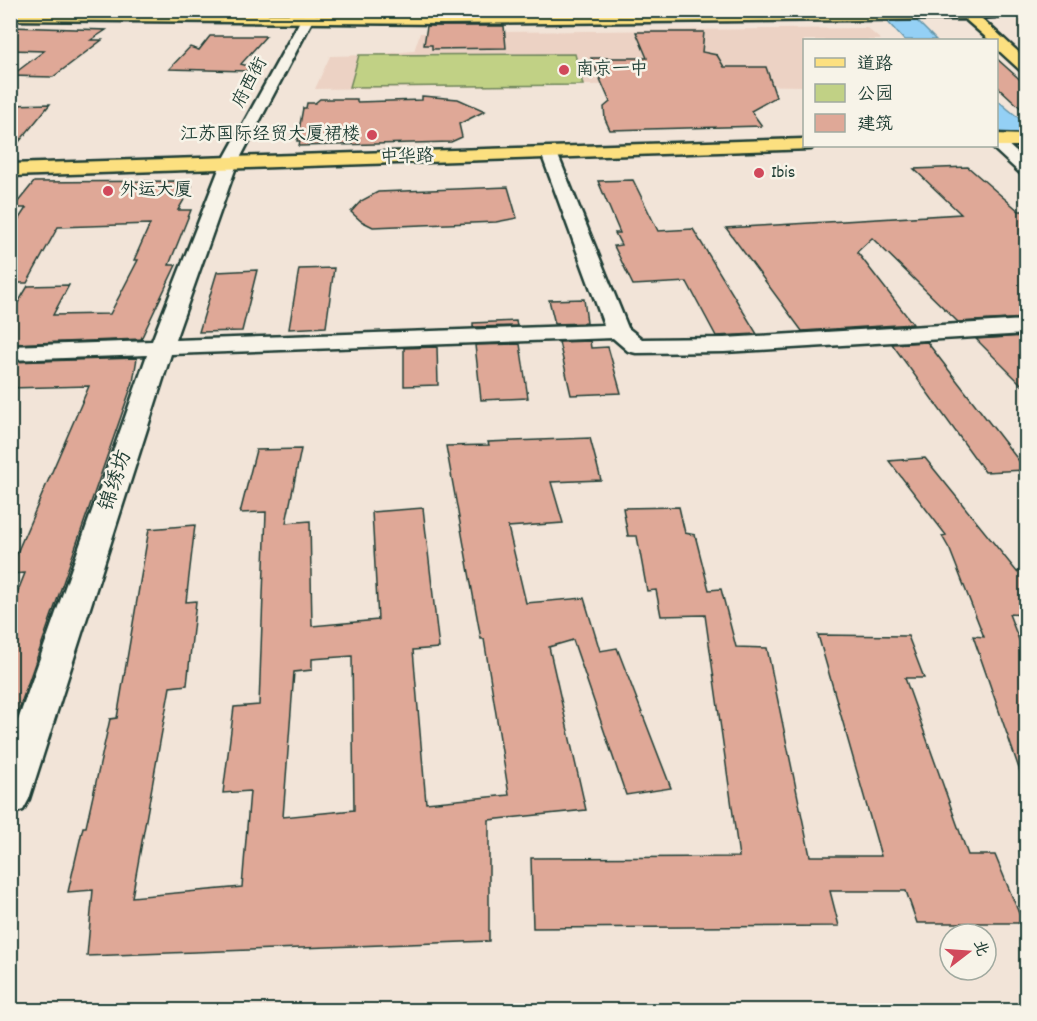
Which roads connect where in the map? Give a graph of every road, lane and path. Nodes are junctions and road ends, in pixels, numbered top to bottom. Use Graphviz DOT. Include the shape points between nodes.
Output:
graph roads {
  1 [pos="1026,11"];
  2 [pos="967,13"];
  3 [pos="10,16"];
  4 [pos="310,16"];
  5 [pos="110,18"];
  6 [pos="281,21"];
  7 [pos="995,39"];
  8 [pos="998,41"];
  9 [pos="1026,67"];
  10 [pos="1026,140"];
  11 [pos="998,143"];
  12 [pos="803,146"];
  13 [pos="549,153"];
  14 [pos="229,164"];
  15 [pos="1026,168"];
  16 [pos="10,170"];
  17 [pos="1026,327"];
  18 [pos="618,331"];
  19 [pos="161,348"];
  20 [pos="10,353"];
  21 [pos="10,799"];
  1 -- 2 [label="main road"];
  2 -- 4 [label="street"];
  2 -- 7 [label="main road"];
  3 -- 5 [label="street"];
  4 -- 6 [label="street"];
  4 -- 14 [label="street, 府西街"];
  5 -- 6 [label="main road"];
  8 -- 9 [label="main road"];
  10 -- 11 [label="main road"];
  11 -- 15 [label="street"];
  12 -- 13 [label="main road, 中华路"];
  13 -- 14 [label="main road, 中华路"];
  13 -- 18 [label="street"];
  14 -- 16 [label="main road, 中华路"];
  14 -- 19 [label="street, 锦绣坊"];
  17 -- 18 [label="street" via="636,346"];
  18 -- 19 [label="street"];
  19 -- 20 [label="street"];
  19 -- 21 [label="street, 锦绣坊"];
}
